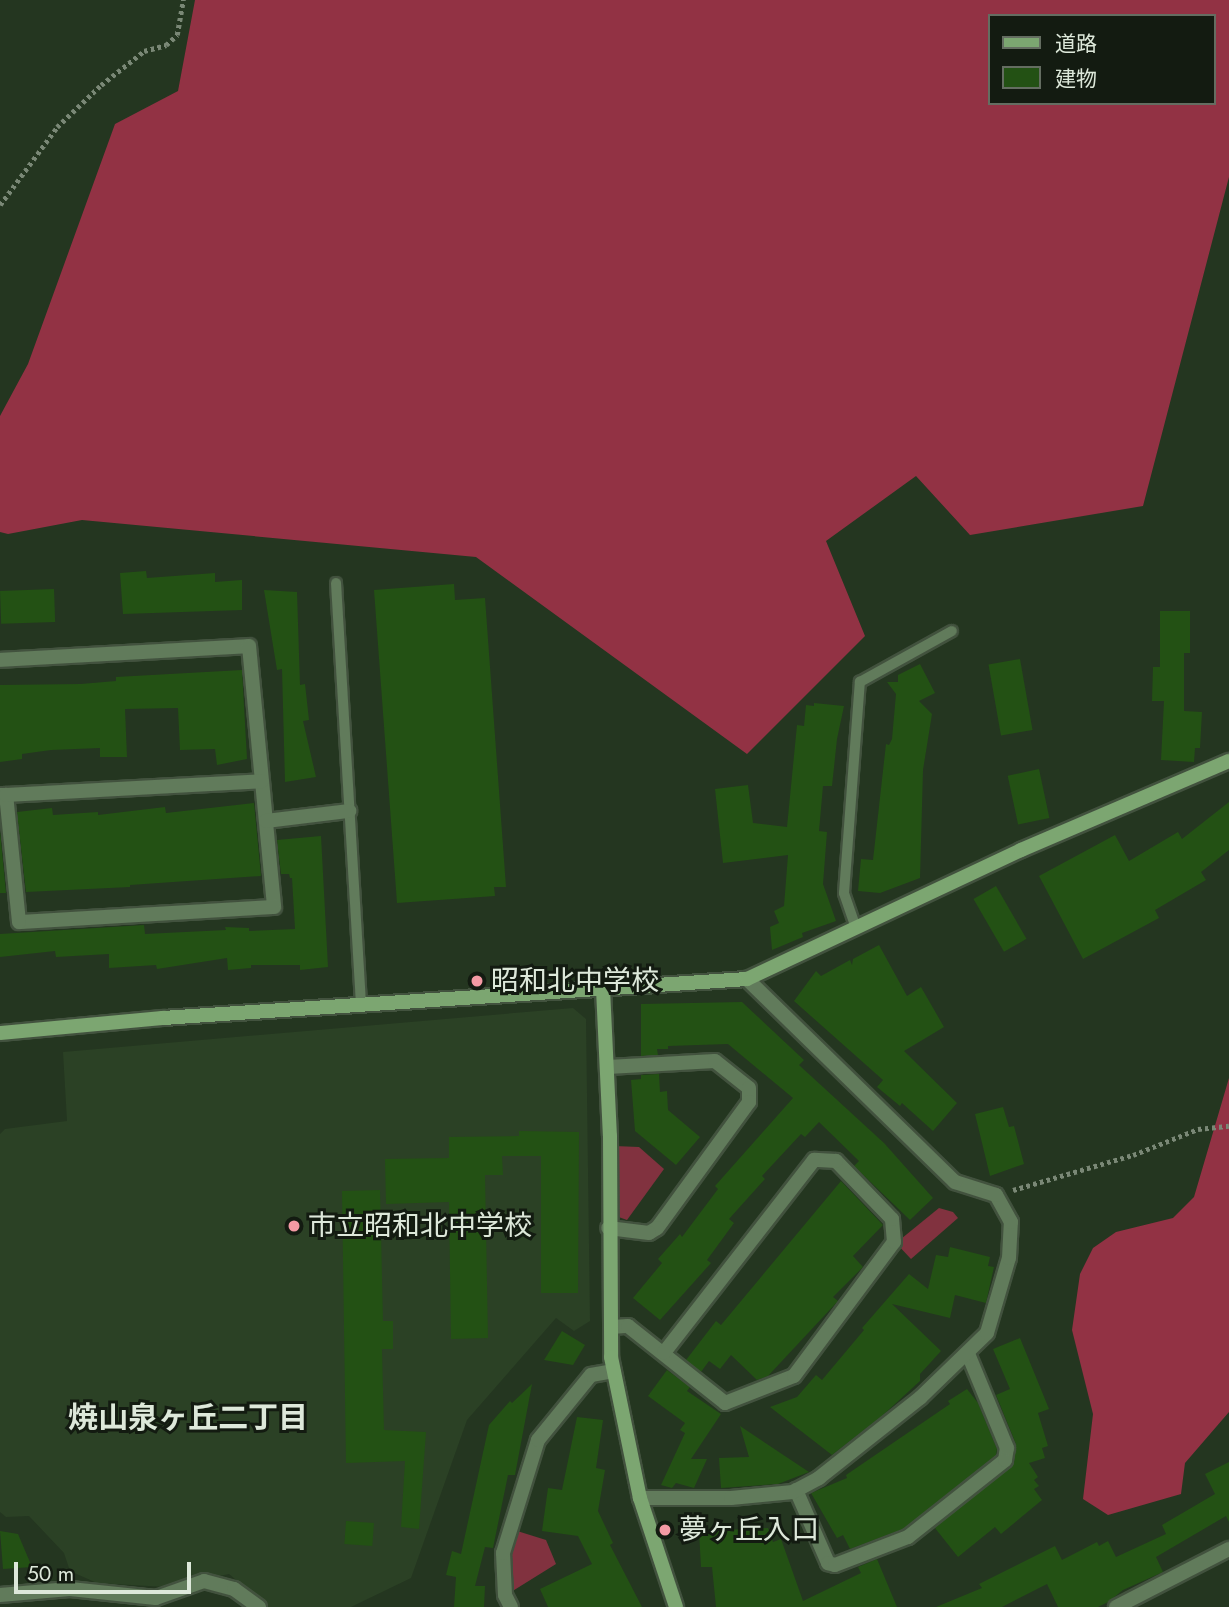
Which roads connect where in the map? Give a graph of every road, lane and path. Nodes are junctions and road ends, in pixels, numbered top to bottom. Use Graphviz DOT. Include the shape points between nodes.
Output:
graph roads {
  1 [pos="183,0"];
  2 [pos="0,205"];
  3 [pos="336,583"];
  4 [pos="952,631"];
  5 [pos="0,660"];
  6 [pos="1229,761"];
  7 [pos="262,781"];
  8 [pos="3,795"];
  9 [pos="349,811"];
  10 [pos="266,821"];
  11 [pos="856,928"];
  12 [pos="747,979"];
  13 [pos="603,989"];
  14 [pos="361,1004"];
  15 [pos="0,1032"];
  16 [pos="608,1067"];
  17 [pos="1229,1126"];
  18 [pos="996,1195"];
  19 [pos="608,1228"];
  20 [pos="612,1327"];
  21 [pos="664,1353"];
  22 [pos="968,1354"];
  23 [pos="614,1371"];
  24 [pos="796,1490"];
  25 [pos="640,1498"];
  26 [pos="1229,1549"];
  27 [pos="0,1595"];
  28 [pos="259,1607"];
  29 [pos="511,1607"];
  30 [pos="676,1607"];
  31 [pos="1116,1607"];
  1 -- 2 [label="path" via="177,35 166,45 144,51 57,127"];
  3 -- 9 [label="lane"];
  4 -- 11 [label="lane" via="860,682 844,893"];
  5 -- 7 [label="street" via="249,646"];
  6 -- 11 [label="street" via="1021,850"];
  7 -- 8 [label="street"];
  7 -- 10 [label="street"];
  8 -- 10 [label="street" via="19,922 274,907"];
  9 -- 10 [label="street"];
  9 -- 14 [label="lane"];
  11 -- 12 [label="street"];
  12 -- 13 [label="street"];
  12 -- 18 [label="street" via="955,1182"];
  13 -- 14 [label="street"];
  13 -- 16 [label="street"];
  14 -- 15 [label="street"];
  16 -- 19 [label="street"];
  16 -- 19 [label="street" via="715,1061 749,1088 749,1102 657,1227 649,1233"];
  17 -- 18 [label="path" via="1198,1129 1133,1155"];
  18 -- 22 [label="street" via="1011,1222 1009,1258 987,1333"];
  19 -- 20 [label="street"];
  20 -- 21 [label="street" via="628,1326"];
  20 -- 23 [label="street"];
  21 -- 21 [label="street" via="725,1403 794,1376 894,1241 892,1219 836,1161 814,1160"];
  22 -- 24 [label="street" via="865,1444"];
  22 -- 24 [label="street" via="1007,1448 1005,1460 908,1537 835,1565 828,1563"];
  23 -- 25 [label="street"];
  23 -- 29 [label="street" via="591,1376 538,1440 503,1553 505,1595"];
  24 -- 25 [label="street" via="732,1498"];
  25 -- 30 [label="street"];
  26 -- 31 [label="street"];
  27 -- 28 [label="street" via="70,1589 156,1598 204,1581 234,1589"];
}
